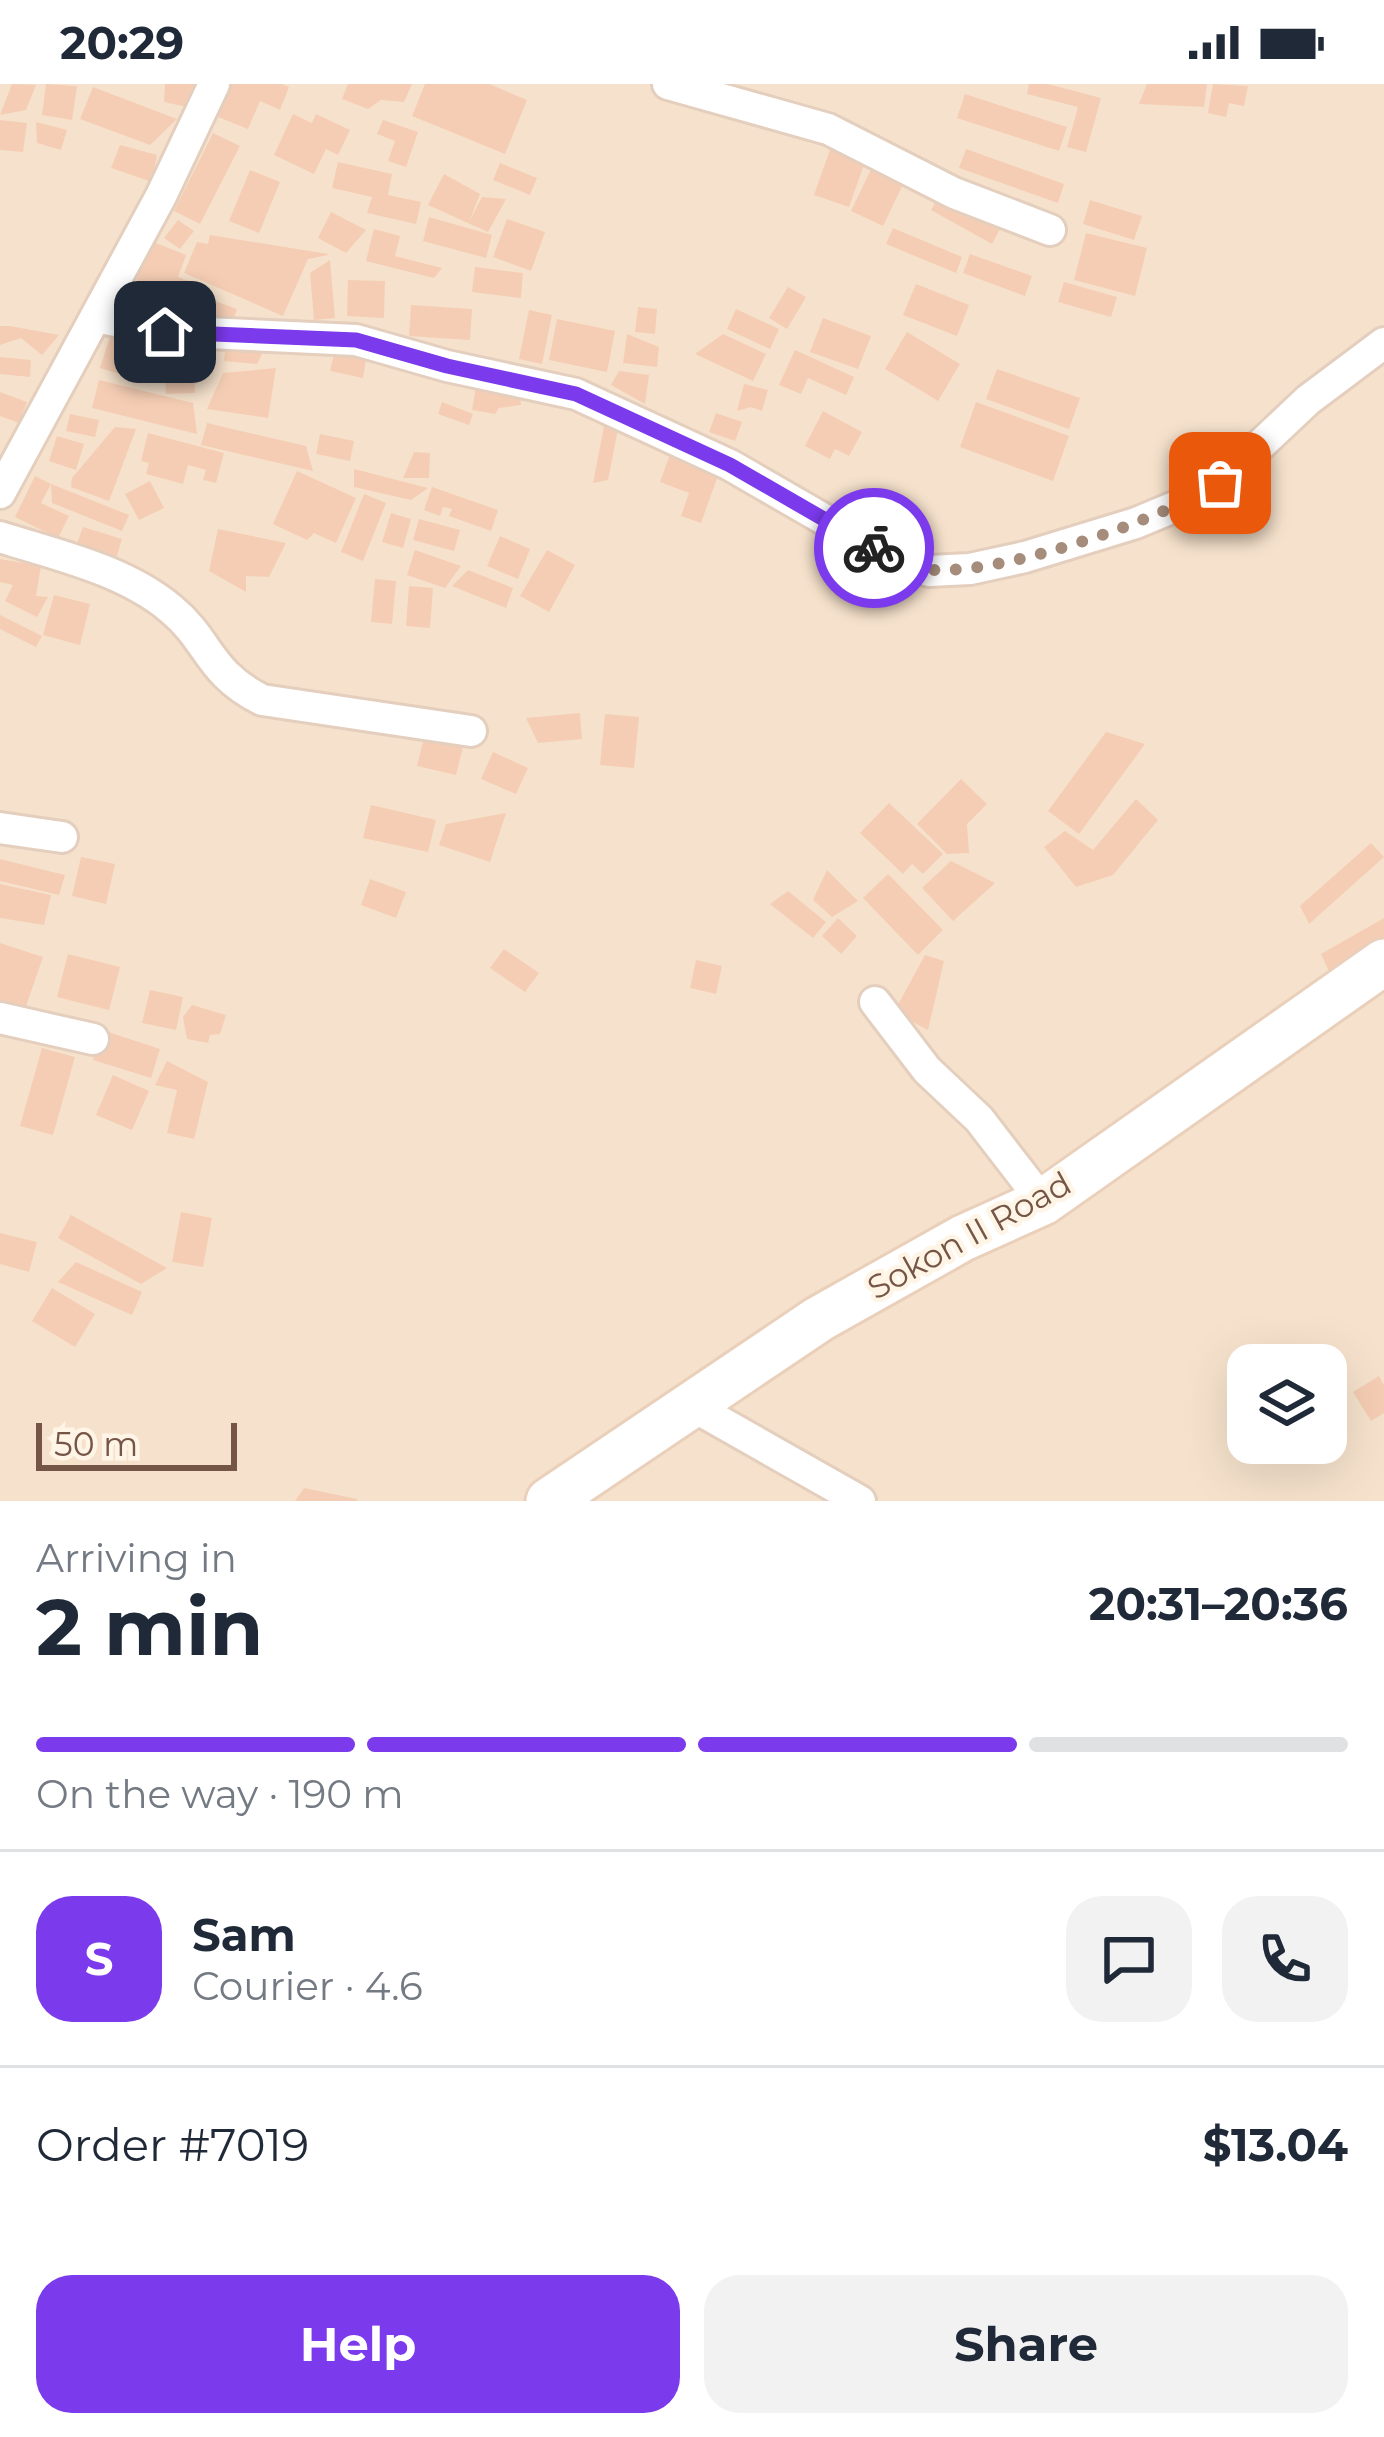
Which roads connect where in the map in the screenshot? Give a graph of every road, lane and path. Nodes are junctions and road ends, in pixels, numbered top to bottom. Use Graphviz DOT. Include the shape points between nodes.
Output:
graph roads {
  1 [pos="214,84"];
  2 [pos="668,84"];
  3 [pos="1050,230"];
  4 [pos="96,317"];
  5 [pos="1384,343"];
  6 [pos="0,493"];
  7 [pos="0,537"];
  8 [pos="471,731"];
  9 [pos="0,829"];
  10 [pos="62,837"];
  11 [pos="1384,962"];
  12 [pos="875,1002"];
  13 [pos="0,1018"];
  14 [pos="93,1039"];
  15 [pos="1043,1202"];
  16 [pos="689,1404"];
  17 [pos="549,1501"];
  18 [pos="860,1501"];
  1 -- 4 [label="street"];
  2 -- 3 [label="street" via="828,129 954,193"];
  4 -- 5 [label="street" via="165,332 356,340 576,394 929,571 1025,557 1191,500"];
  4 -- 6 [label="street"];
  7 -- 8 [label="street" via="149,592 176,612 215,666 262,700"];
  9 -- 10 [label="street"];
  11 -- 15 [label="street, Sokon II Road"];
  12 -- 15 [label="street"];
  13 -- 14 [label="street"];
  15 -- 16 [label="street, Sokon II Road" via="882,1282"];
  16 -- 17 [label="street, Sokon II Road"];
  16 -- 18 [label="street"];
}
